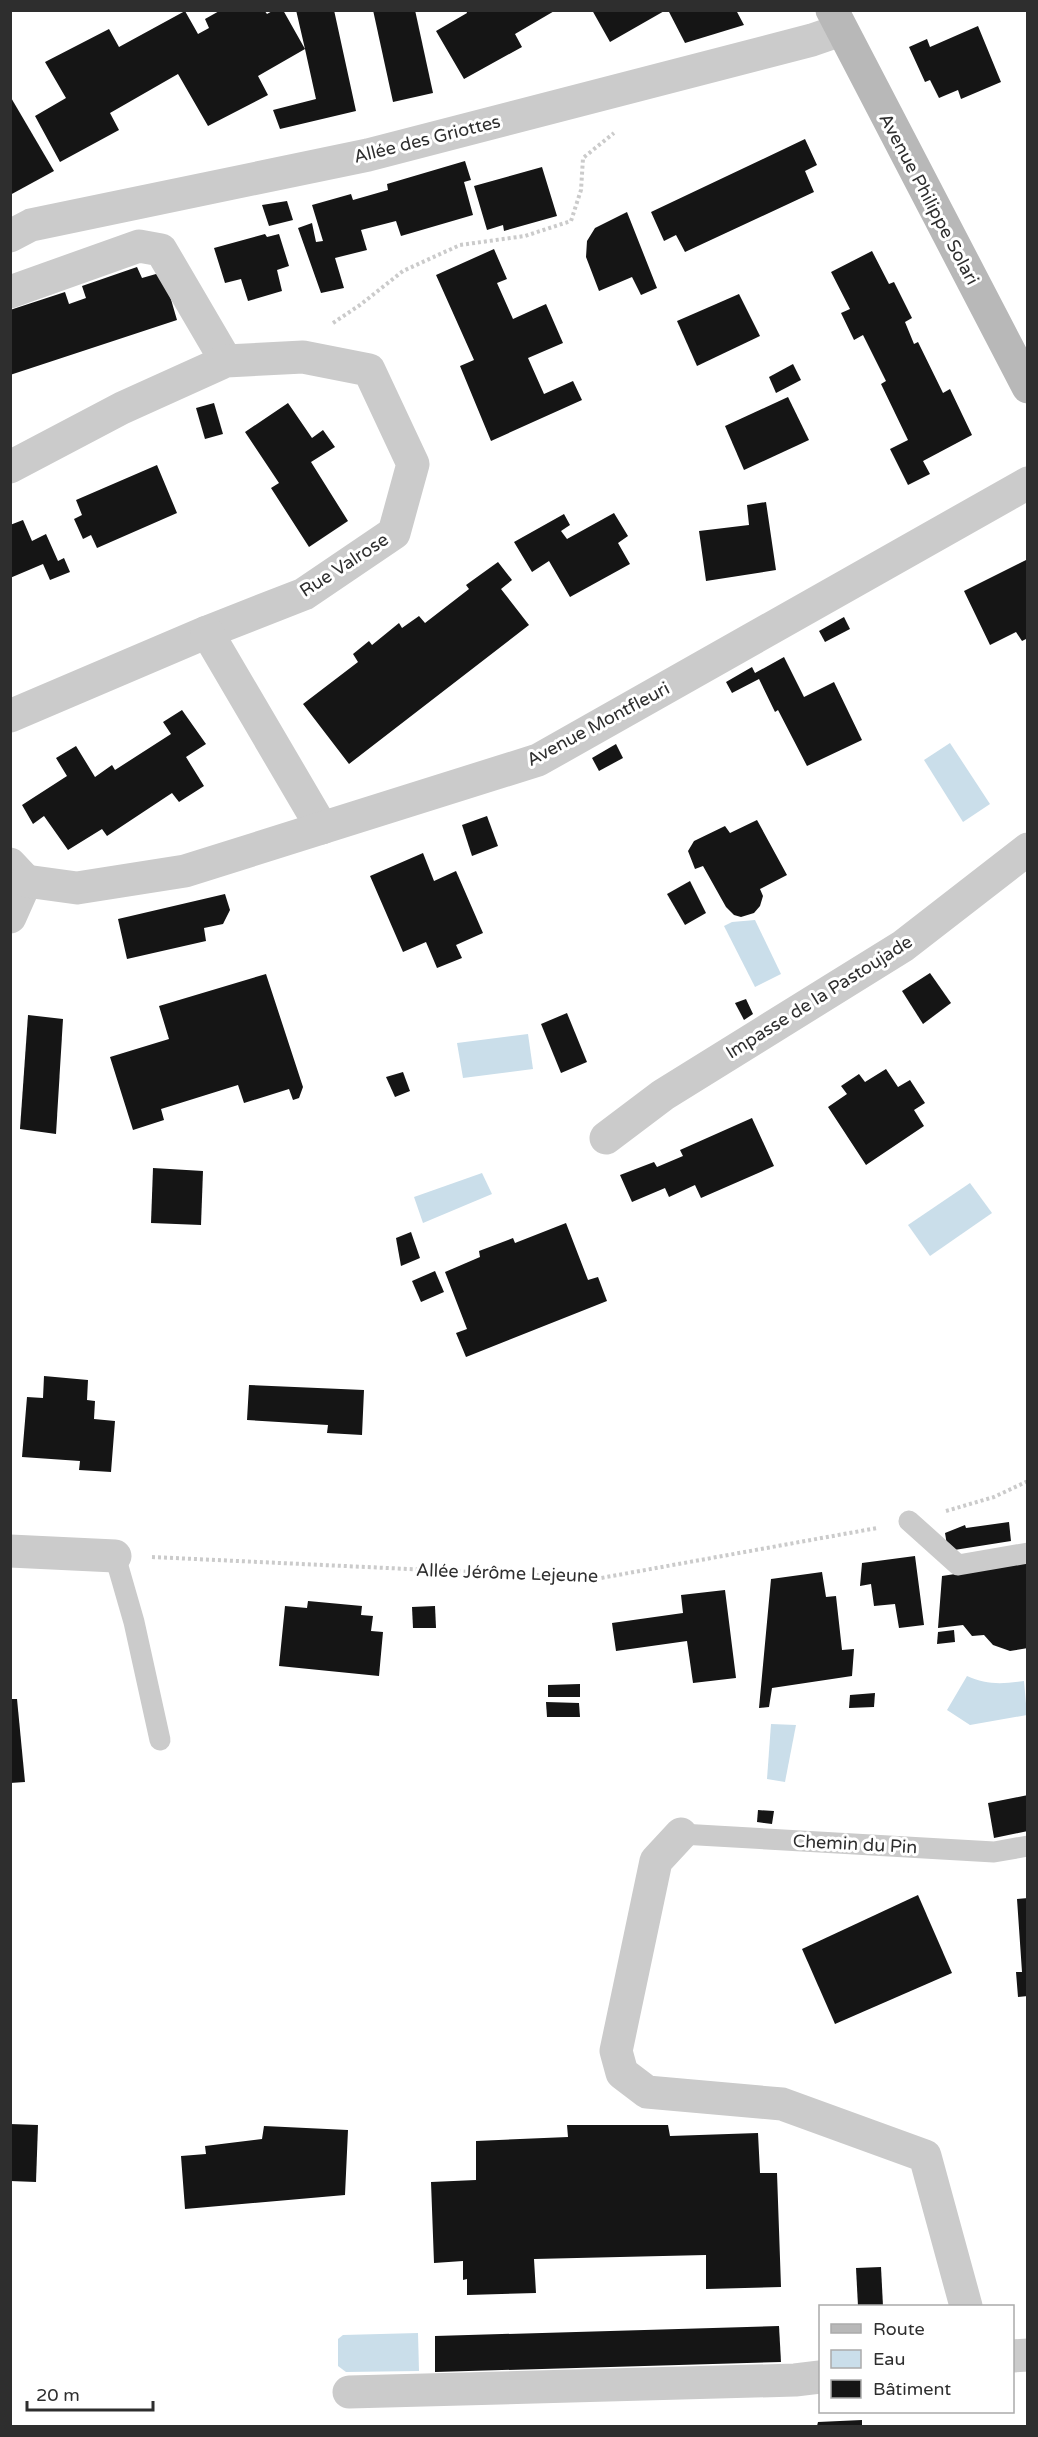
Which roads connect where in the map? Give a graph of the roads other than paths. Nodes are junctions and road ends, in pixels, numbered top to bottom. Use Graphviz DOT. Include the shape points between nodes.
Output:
graph roads {
  1 [pos="836,20"];
  2 [pos="10,236"];
  3 [pos="10,292"];
  4 [pos="226,361"];
  5 [pos="1028,387"];
  6 [pos="10,467"];
  7 [pos="1028,483"];
  8 [pos="207,632"];
  9 [pos="10,716"];
  10 [pos="322,828"];
  11 [pos="1028,849"];
  12 [pos="18,872"];
  13 [pos="10,917"];
  14 [pos="606,1138"];
  15 [pos="909,1521"];
  16 [pos="10,1551"];
  17 [pos="1028,1553"];
  18 [pos="115,1556"];
  19 [pos="159,1740"];
  20 [pos="681,1834"];
  21 [pos="1028,1846"];
  22 [pos="965,2305"];
  23 [pos="819,2377"];
  24 [pos="349,2392"];
  1 -- 2 [label="street, Allée des Griottes" via="812,40 368,155 31,225"];
  1 -- 5 [label="main road, Avenue Philippe Solari"];
  3 -- 4 [label="street" via="139,246 161,250"];
  4 -- 6 [label="street, Rue Valrose" via="122,408"];
  4 -- 8 [label="street, Rue Valrose" via="303,357 369,370 413,464 394,533 304,594"];
  7 -- 10 [label="street, Avenue Montfleuri" via="538,760"];
  8 -- 9 [label="street, Rue Valrose"];
  8 -- 10 [label="street"];
  10 -- 12 [label="street, Avenue Montfleuri" via="185,871 77,888"];
  11 -- 14 [label="street, Impasse de la Pastoujade" via="903,946 663,1095"];
  12 -- 13 [label="street"];
  15 -- 17 [label="lane" via="958,1565"];
  16 -- 18 [label="street"];
  18 -- 19 [label="lane" via="134,1622"];
  20 -- 21 [label="lane, Chemin du Pin" via="994,1852"];
  20 -- 22 [label="street" via="656,1861 616,2051 622,2073 647,2092 782,2104 925,2156"];
  23 -- 24 [label="street"];
}
